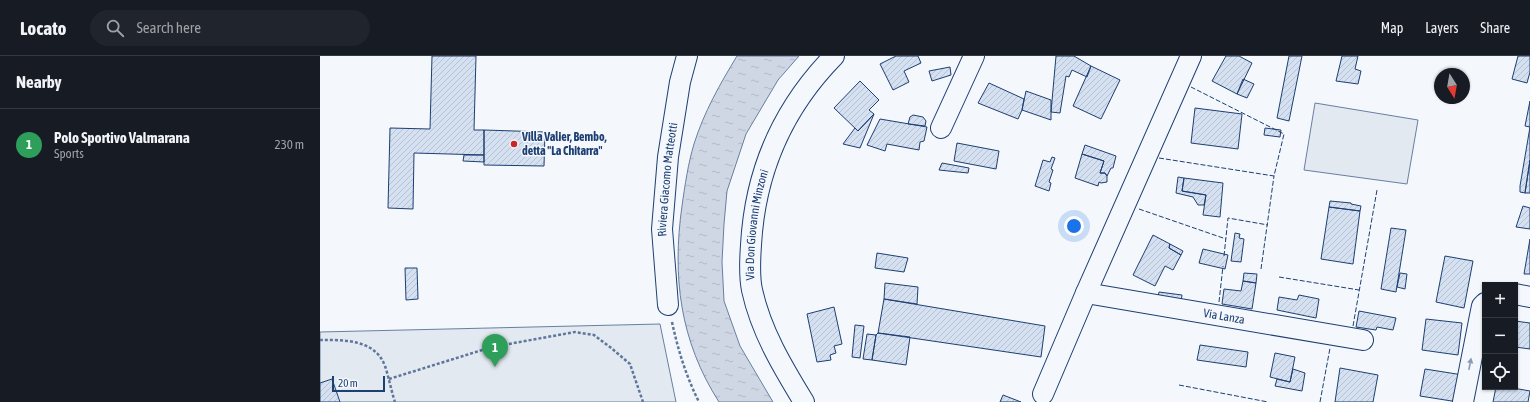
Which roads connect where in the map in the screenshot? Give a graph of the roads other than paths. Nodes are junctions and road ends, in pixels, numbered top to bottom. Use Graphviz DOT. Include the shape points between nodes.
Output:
graph roads {
  1 [pos="687,56"];
  2 [pos="834,56"];
  3 [pos="974,56"];
  4 [pos="1190,56"];
  5 [pos="941,128"];
  6 [pos="1086,292"];
  7 [pos="1518,295"];
  8 [pos="1530,297"];
  9 [pos="668,305"];
  10 [pos="1482,306"];
  11 [pos="1363,340"];
  12 [pos="1043,394"];
  13 [pos="804,402"];
  14 [pos="1463,402"];
  1 -- 9 [label="street, Riviera Giacomo Matteotti" via="680,82 668,157 662,229"];
  2 -- 13 [label="street, Via Don Giovanni Minzoni" via="800,97 782,126 768,157 756,200 752,232 751,289 760,321 777,358"];
  3 -- 5 [label="street"];
  4 -- 6 [label="street"];
  6 -- 11 [label="street, Via Lanza"];
  6 -- 12 [label="street"];
  7 -- 8 [label="street"];
  14 -- 10 [label="street, one-way"];
}
